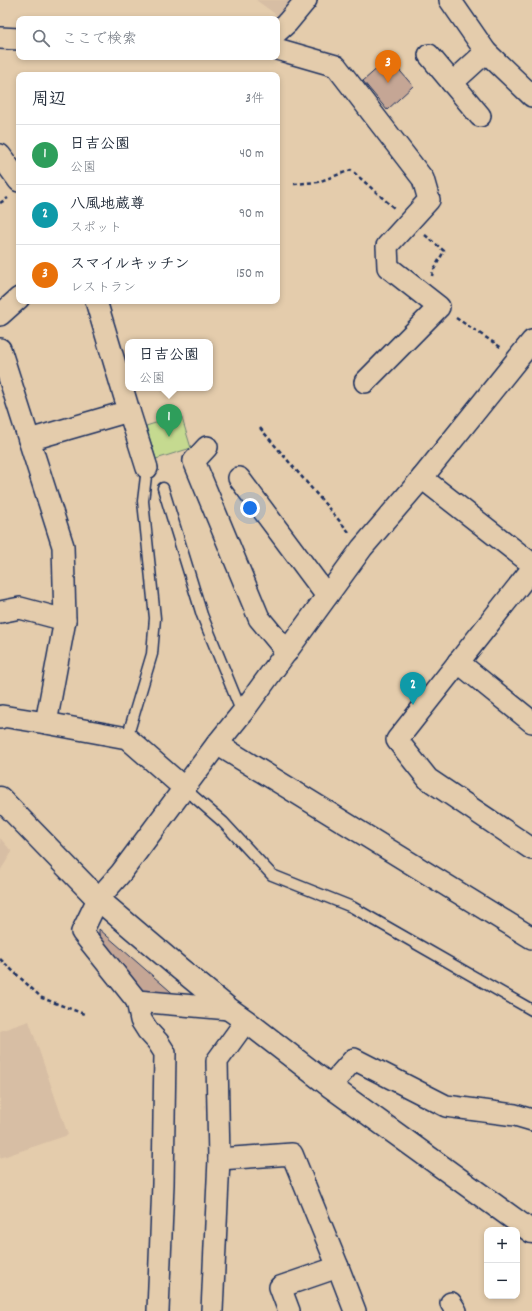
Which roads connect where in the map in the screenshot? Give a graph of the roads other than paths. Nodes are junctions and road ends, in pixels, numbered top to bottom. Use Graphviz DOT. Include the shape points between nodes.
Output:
graph roads {
  1 [pos="306,0"];
  2 [pos="450,0"];
  3 [pos="280,29"];
  4 [pos="0,38"];
  5 [pos="16,39"];
  6 [pos="280,50"];
  7 [pos="486,52"];
  8 [pos="429,55"];
  9 [pos="452,83"];
  10 [pos="532,96"];
  11 [pos="480,116"];
  12 [pos="0,155"];
  13 [pos="16,177"];
  14 [pos="16,301"];
  15 [pos="97,304"];
  16 [pos="0,315"];
  17 [pos="532,342"];
  18 [pos="0,349"];
  19 [pos="365,382"];
  20 [pos="129,411"];
  21 [pos="29,440"];
  22 [pos="207,447"];
  23 [pos="148,468"];
  24 [pos="239,478"];
  25 [pos="422,478"];
  26 [pos="163,488"];
  27 [pos="532,564"];
  28 [pos="532,569"];
  29 [pos="326,596"];
  30 [pos="0,612"];
  31 [pos="65,620"];
  32 [pos="287,652"];
  33 [pos="458,662"];
  34 [pos="242,713"];
  35 [pos="0,718"];
  36 [pos="532,722"];
  37 [pos="46,723"];
  38 [pos="127,738"];
  39 [pos="217,744"];
  40 [pos="184,788"];
  41 [pos="0,798"];
  42 [pos="532,849"];
  43 [pos="98,899"];
  44 [pos="532,938"];
  45 [pos="137,1001"];
  46 [pos="532,1010"];
  47 [pos="238,1015"];
  48 [pos="330,1086"];
  49 [pos="532,1120"];
  50 [pos="219,1160"];
  51 [pos="532,1232"];
  52 [pos="338,1267"];
  53 [pos="158,1311"];
  54 [pos="212,1311"];
  55 [pos="289,1311"];
  56 [pos="354,1311"];
  1 -- 3 [label="street"];
  2 -- 7 [label="street"];
  4 -- 5 [label="street"];
  6 -- 19 [label="street" via="336,66 423,179 429,200 387,246 388,268 439,307"];
  7 -- 9 [label="street"];
  7 -- 10 [label="street"];
  8 -- 9 [label="street"];
  9 -- 11 [label="street"];
  12 -- 13 [label="street"];
  14 -- 16 [label="street"];
  15 -- 20 [label="street"];
  17 -- 25 [label="street"];
  18 -- 21 [label="street"];
  20 -- 21 [label="street"];
  20 -- 23 [label="street"];
  21 -- 31 [label="street" via="63,546"];
  22 -- 32 [label="street" via="194,461 259,618"];
  23 -- 38 [label="lane" via="143,501 155,618 152,654"];
  24 -- 29 [label="street"];
  25 -- 27 [label="street"];
  25 -- 29 [label="street" via="362,548"];
  26 -- 34 [label="lane" via="202,615"];
  28 -- 33 [label="street"];
  29 -- 32 [label="street"];
  30 -- 31 [label="street" via="20,608"];
  31 -- 37 [label="street"];
  32 -- 34 [label="street"];
  33 -- 36 [label="street"];
  33 -- 42 [label="street" via="397,740 428,779"];
  34 -- 39 [label="street"];
  35 -- 37 [label="street" via="2,716"];
  37 -- 38 [label="street"];
  38 -- 40 [label="street"];
  39 -- 40 [label="street"];
  39 -- 44 [label="street"];
  40 -- 43 [label="street" via="121,873"];
  40 -- 46 [label="lane" via="223,822 272,875 352,907"];
  41 -- 43 [label="street"];
  43 -- 45 [label="street" via="82,932"];
  43 -- 47 [label="street"];
  45 -- 47 [label="street"];
  45 -- 53 [label="street" via="141,1020 165,1053"];
  47 -- 48 [label="street"];
  47 -- 50 [label="street" via="217,1061"];
  48 -- 49 [label="street" via="354,1059 446,1106 515,1115"];
  48 -- 51 [label="street"];
  50 -- 52 [label="street" via="292,1154"];
  50 -- 54 [label="street"];
  52 -- 55 [label="street" via="280,1287"];
  52 -- 56 [label="street"];
}
